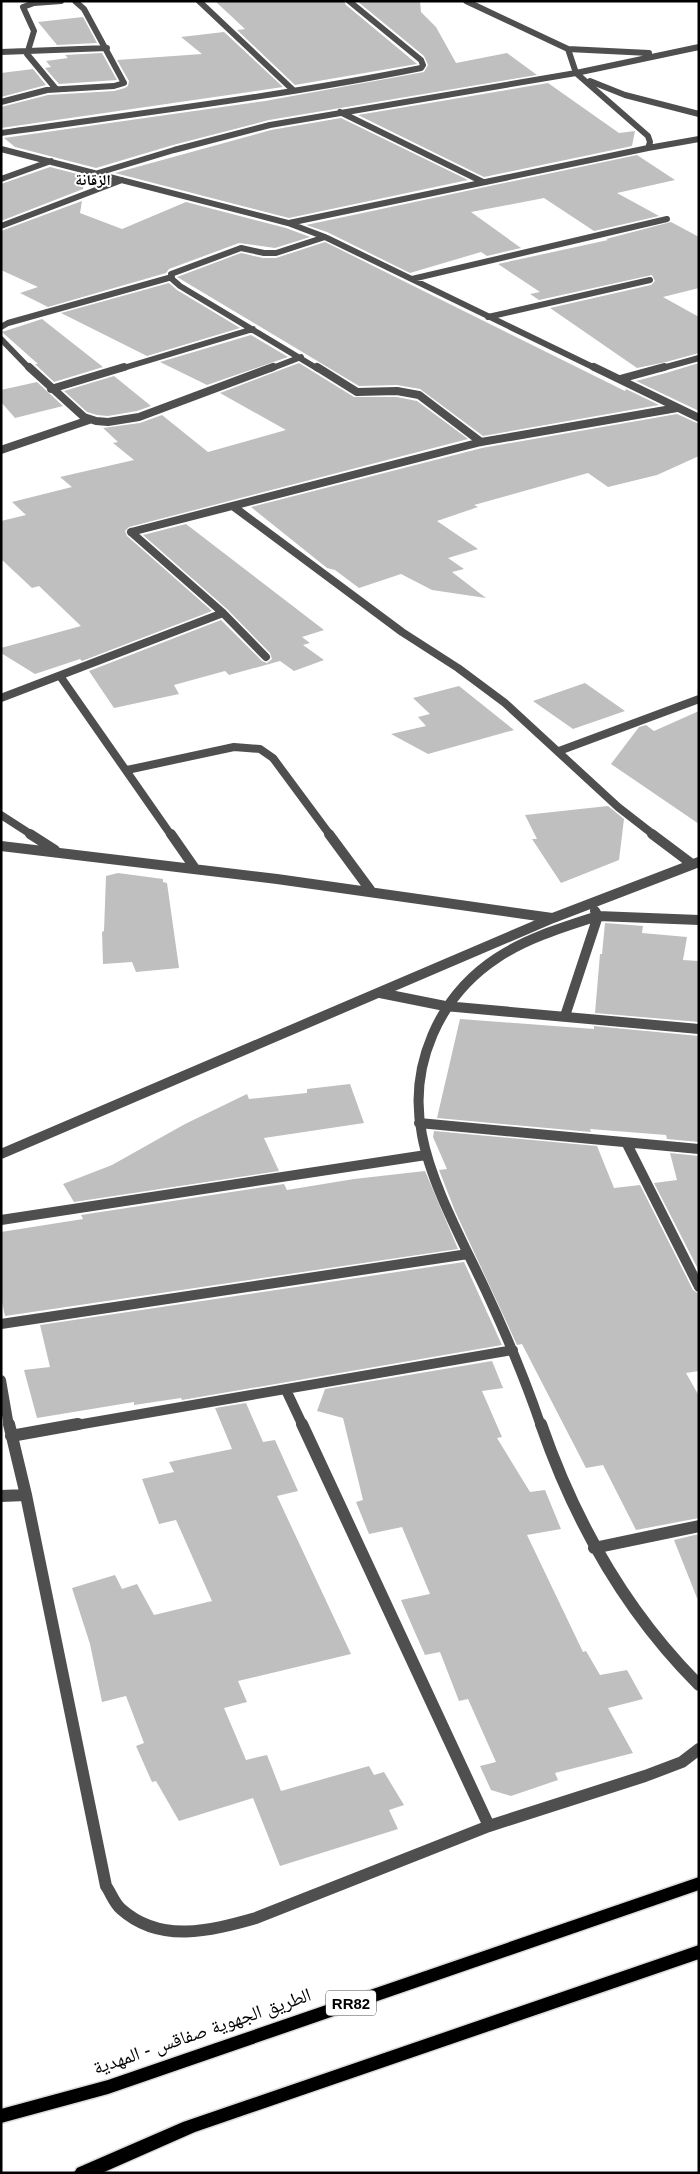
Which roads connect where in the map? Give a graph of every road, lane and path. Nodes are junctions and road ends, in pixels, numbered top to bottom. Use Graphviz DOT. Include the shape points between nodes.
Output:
graph roads {
  1 [pos="61,1"];
  2 [pos="75,1"];
  3 [pos="200,1"];
  4 [pos="349,1"];
  5 [pos="466,1"];
  6 [pos="699,47"];
  7 [pos="107,48"];
  8 [pos="28,49"];
  9 [pos="568,49"];
  10 [pos="1,52"];
  11 [pos="663,53"];
  12 [pos="576,73"];
  13 [pos="583,79"];
  14 [pos="56,89"];
  15 [pos="293,90"];
  16 [pos="1,102"];
  17 [pos="340,112"];
  18 [pos="699,114"];
  19 [pos="1,133"];
  20 [pos="699,139"];
  21 [pos="648,148"];
  22 [pos="1,149"];
  23 [pos="50,161"];
  24 [pos="97,173"];
  25 [pos="1,180"];
  26 [pos="122,180"];
  27 [pos="483,182"];
  28 [pos="667,219"];
  29 [pos="288,223"];
  30 [pos="1,226"];
  31 [pos="325,237"];
  32 [pos="172,276"];
  33 [pos="412,279"];
  34 [pos="650,280"];
  35 [pos="488,317"];
  36 [pos="1,327"];
  37 [pos="254,329"];
  38 [pos="1,340"];
  39 [pos="301,357"];
  40 [pos="699,358"];
  41 [pos="620,379"];
  42 [pos="51,389"];
  43 [pos="677,408"];
  44 [pos="699,418"];
  45 [pos="89,420"];
  46 [pos="481,442"];
  47 [pos="1,450"];
  48 [pos="234,507"];
  49 [pos="223,613"];
  50 [pos="266,657"];
  51 [pos="60,676"];
  52 [pos="1,698"];
  53 [pos="699,699"];
  54 [pos="558,751"];
  55 [pos="127,770"];
  56 [pos="1,815"];
  57 [pos="1,846"];
  58 [pos="58,852"];
  59 [pos="696,863"];
  60 [pos="194,867"];
  61 [pos="371,892"];
  62 [pos="590,904"];
  63 [pos="598,916"];
  64 [pos="553,918"];
  65 [pos="699,920"];
  66 [pos="380,993"];
  67 [pos="445,1006"];
  68 [pos="565,1016"];
  69 [pos="699,1029"];
  70 [pos="420,1123"];
  71 [pos="627,1144"];
  72 [pos="699,1149"];
  73 [pos="1,1154"];
  74 [pos="426,1154"];
  75 [pos="1,1220"];
  76 [pos="468,1254"];
  77 [pos="699,1287"];
  78 [pos="1,1324"];
  79 [pos="513,1350"];
  80 [pos="1,1380"];
  81 [pos="286,1390"];
  82 [pos="11,1436"];
  83 [pos="26,1495"];
  84 [pos="1,1496"];
  85 [pos="699,1526"];
  86 [pos="594,1548"];
  87 [pos="699,1685"];
  88 [pos="699,1749"];
  89 [pos="489,1826"];
  90 [pos="699,1883"];
  91 [pos="699,1952"];
  92 [pos="1,2116"];
  93 [pos="83,2173"];
  1 -- 8 [label="street" via="24,7 34,31"];
  2 -- 7 [label="street" via="84,9"];
  3 -- 15 [label="street"];
  4 -- 15 [label="street" via="423,65 415,71"];
  5 -- 9 [label="street"];
  6 -- 11 [label="street"];
  7 -- 8 [label="street"];
  7 -- 14 [label="street" via="124,83"];
  8 -- 10 [label="street"];
  8 -- 14 [label="street" via="30,60"];
  9 -- 11 [label="street"];
  9 -- 12 [label="street"];
  11 -- 12 [label="street"];
  12 -- 13 [label="street"];
  12 -- 17 [label="street"];
  13 -- 18 [label="street" via="625,95"];
  13 -- 21 [label="street" via="648,136"];
  14 -- 16 [label="street"];
  15 -- 19 [label="street"];
  17 -- 24 [label="street" via="223,136"];
  17 -- 27 [label="street"];
  20 -- 21 [label="street"];
  21 -- 27 [label="street"];
  22 -- 23 [label="street"];
  23 -- 24 [label="street"];
  23 -- 25 [label="street"];
  24 -- 26 [label="street"];
  26 -- 29 [label="street"];
  26 -- 30 [label="street"];
  27 -- 29 [label="street"];
  28 -- 33 [label="street"];
  29 -- 31 [label="street"];
  31 -- 32 [label="street" via="276,253 241,248 178,270"];
  31 -- 33 [label="street"];
  32 -- 36 [label="street"];
  32 -- 37 [label="street" via="180,286"];
  33 -- 35 [label="street"];
  34 -- 35 [label="street"];
  35 -- 41 [label="street"];
  37 -- 39 [label="street"];
  37 -- 42 [label="street"];
  38 -- 42 [label="street"];
  39 -- 45 [label="street" via="139,417 106,423"];
  39 -- 46 [label="street" via="357,392 396,391 420,395"];
  40 -- 41 [label="street"];
  41 -- 43 [label="street"];
  42 -- 45 [label="street"];
  43 -- 44 [label="street"];
  43 -- 46 [label="street"];
  45 -- 47 [label="street"];
  46 -- 48 [label="street"];
  48 -- 49 [label="street" via="131,532"];
  48 -- 54 [label="street" via="402,632 505,703"];
  49 -- 50 [label="street"];
  49 -- 51 [label="street"];
  51 -- 52 [label="street"];
  51 -- 55 [label="street"];
  53 -- 54 [label="street"];
  54 -- 59 [label="street" via="618,807"];
  55 -- 60 [label="street"];
  55 -- 61 [label="street" via="234,747 250,746 264,750"];
  56 -- 58 [label="street"];
  57 -- 58 [label="street"];
  58 -- 60 [label="street"];
  59 -- 62 [label="street"];
  60 -- 61 [label="street"];
  61 -- 64 [label="street"];
  62 -- 63 [label="street"];
  62 -- 64 [label="street"];
  63 -- 65 [label="street"];
  63 -- 67 [label="street" via="552,930 508,950 471,976"];
  63 -- 68 [label="street"];
  64 -- 66 [label="street"];
  66 -- 67 [label="street"];
  66 -- 73 [label="street"];
  67 -- 68 [label="street"];
  67 -- 70 [label="street" via="431,1038 423,1071"];
  68 -- 69 [label="street"];
  70 -- 71 [label="street"];
  70 -- 74 [label="street"];
  71 -- 72 [label="street"];
  71 -- 77 [label="street"];
  74 -- 75 [label="street"];
  74 -- 76 [label="street"];
  76 -- 78 [label="street"];
  76 -- 79 [label="street"];
  79 -- 81 [label="street"];
  79 -- 86 [label="street" via="554,1461"];
  80 -- 82 [label="street"];
  81 -- 82 [label="street"];
  81 -- 89 [label="street"];
  82 -- 83 [label="street"];
  83 -- 84 [label="street"];
  83 -- 89 [label="street" via="106,1886 120,1908 145,1925 180,1934 221,1929"];
  85 -- 86 [label="street"];
  86 -- 87 [label="street" via="652,1634"];
  88 -- 89 [label="street" via="682,1762 645,1776"];
  90 -- 92 [label="main road, الطريق الجهوية صفاقس - المهدية / RR82" via="108,2087"];
  91 -- 93 [label="main road" via="189,2126"];
}
